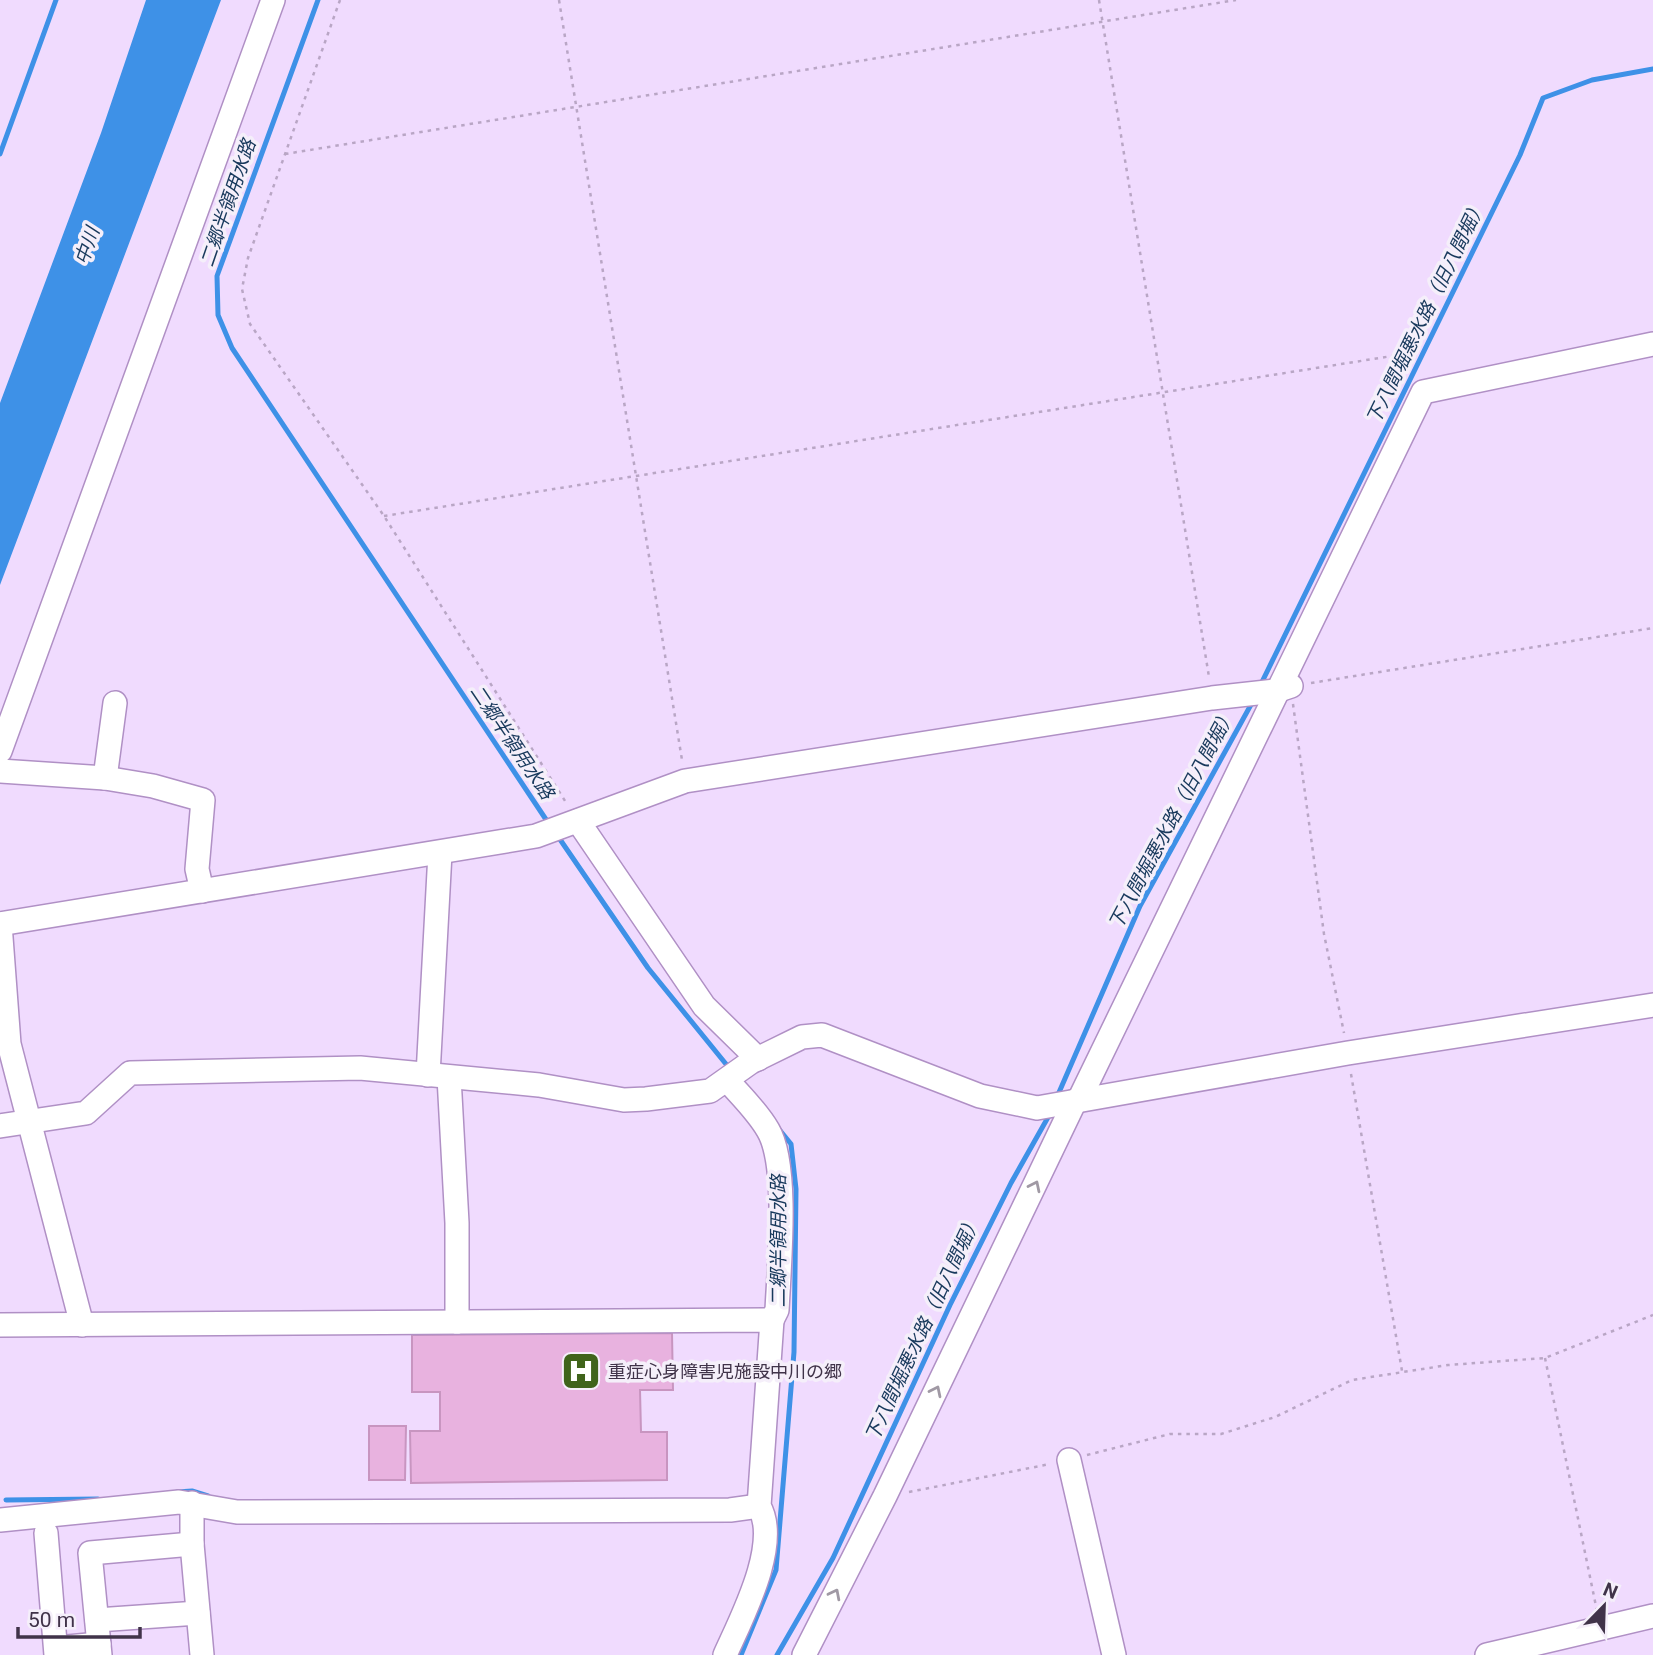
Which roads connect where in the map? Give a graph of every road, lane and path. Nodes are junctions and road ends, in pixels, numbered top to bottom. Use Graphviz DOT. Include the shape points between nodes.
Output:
graph roads {
  1 [pos="273,0"];
  2 [pos="340,0"];
  3 [pos="559,0"];
  4 [pos="1099,0"];
  5 [pos="1236,0"];
  6 [pos="1102,22"];
  7 [pos="575,106"];
  8 [pos="285,154"];
  9 [pos="1653,344"];
  10 [pos="1392,356"];
  11 [pos="1161,392"];
  12 [pos="635,476"];
  13 [pos="384,516"];
  14 [pos="1653,628"];
  15 [pos="1283,689"];
  16 [pos="1212,698"];
  17 [pos="115,703"];
  18 [pos="0,751"];
  19 [pos="0,771"];
  20 [pos="105,778"];
  21 [pos="685,781"];
  22 [pos="578,821"];
  23 [pos="440,853"];
  24 [pos="202,891"];
  25 [pos="0,924"];
  26 [pos="1653,1005"];
  27 [pos="5,1044"];
  28 [pos="1348,1054"];
  29 [pos="755,1060"];
  30 [pos="439,1076"];
  31 [pos="727,1080"];
  32 [pos="1074,1102"];
  33 [pos="28,1123"];
  34 [pos="0,1126"];
  35 [pos="1653,1315"];
  36 [pos="772,1320"];
  37 [pos="457,1322"];
  38 [pos="0,1325"];
  39 [pos="82,1325"];
  40 [pos="1545,1358"];
  41 [pos="1402,1370"];
  42 [pos="1069,1460"];
  43 [pos="885,1496"];
  44 [pos="192,1503"];
  45 [pos="759,1506"];
  46 [pos="0,1520"];
  47 [pos="46,1533"];
  48 [pos="192,1544"];
  49 [pos="198,1613"];
  50 [pos="1653,1616"];
  51 [pos="97,1620"];
  52 [pos="1600,1628"];
  53 [pos="100,1650"];
  54 [pos="56,1651"];
  55 [pos="202,1655"];
  56 [pos="725,1655"];
  57 [pos="804,1655"];
  58 [pos="1114,1655"];
  59 [pos="1487,1655"];
  1 -- 18 [label="street"];
  2 -- 8 [label="path"];
  3 -- 7 [label="path"];
  4 -- 6 [label="path"];
  5 -- 6 [label="path"];
  6 -- 7 [label="path"];
  6 -- 11 [label="path"];
  7 -- 8 [label="path"];
  7 -- 12 [label="path"];
  8 -- 13 [label="path" via="248,258 242,289 250,324"];
  9 -- 15 [label="street" via="1423,392"];
  10 -- 11 [label="path"];
  11 -- 12 [label="path"];
  11 -- 16 [label="path"];
  12 -- 13 [label="path"];
  12 -- 21 [label="path"];
  13 -- 22 [label="path"];
  14 -- 15 [label="path"];
  15 -- 16 [label="street"];
  15 -- 28 [label="path"];
  15 -- 32 [label="street"];
  16 -- 21 [label="street"];
  17 -- 20 [label="street"];
  19 -- 20 [label="street"];
  20 -- 24 [label="street" via="203,800 197,869"];
  21 -- 22 [label="street"];
  22 -- 23 [label="street" via="536,836"];
  22 -- 29 [label="street" via="704,1006"];
  23 -- 24 [label="street"];
  23 -- 30 [label="street"];
  24 -- 25 [label="street"];
  25 -- 27 [label="street"];
  26 -- 28 [label="street"];
  27 -- 33 [label="street"];
  28 -- 32 [label="street"];
  28 -- 41 [label="path"];
  29 -- 31 [label="street"];
  29 -- 32 [label="street" via="802,1037 822,1035 980,1096 1037,1108"];
  30 -- 31 [label="street" via="539,1085 624,1100 710,1091"];
  30 -- 33 [label="street" via="360,1068 130,1073 86,1113"];
  30 -- 37 [label="street" via="457,1223"];
  31 -- 36 [label="street" via="754,1110 774,1143 780,1239 777,1310"];
  43 -- 32 [label="street, one-way"];
  33 -- 34 [label="street"];
  33 -- 39 [label="street"];
  35 -- 40 [label="path"];
  36 -- 37 [label="street"];
  36 -- 45 [label="street"];
  37 -- 39 [label="street"];
  38 -- 39 [label="street"];
  40 -- 41 [label="path"];
  40 -- 52 [label="path"];
  41 -- 42 [label="path" via="1352,1380 1275,1417 1222,1434 1170,1434"];
  42 -- 43 [label="path"];
  42 -- 58 [label="street"];
  57 -- 43 [label="street, one-way"];
  44 -- 45 [label="street" via="237,1512 730,1510"];
  44 -- 46 [label="street"];
  44 -- 48 [label="street"];
  45 -- 56 [label="street" via="765,1516 760,1571"];
  47 -- 54 [label="street"];
  48 -- 49 [label="street"];
  48 -- 51 [label="street" via="90,1553"];
  49 -- 51 [label="street"];
  49 -- 55 [label="street"];
  50 -- 52 [label="street"];
  51 -- 53 [label="street"];
  52 -- 59 [label="street"];
  53 -- 54 [label="street"];
}
